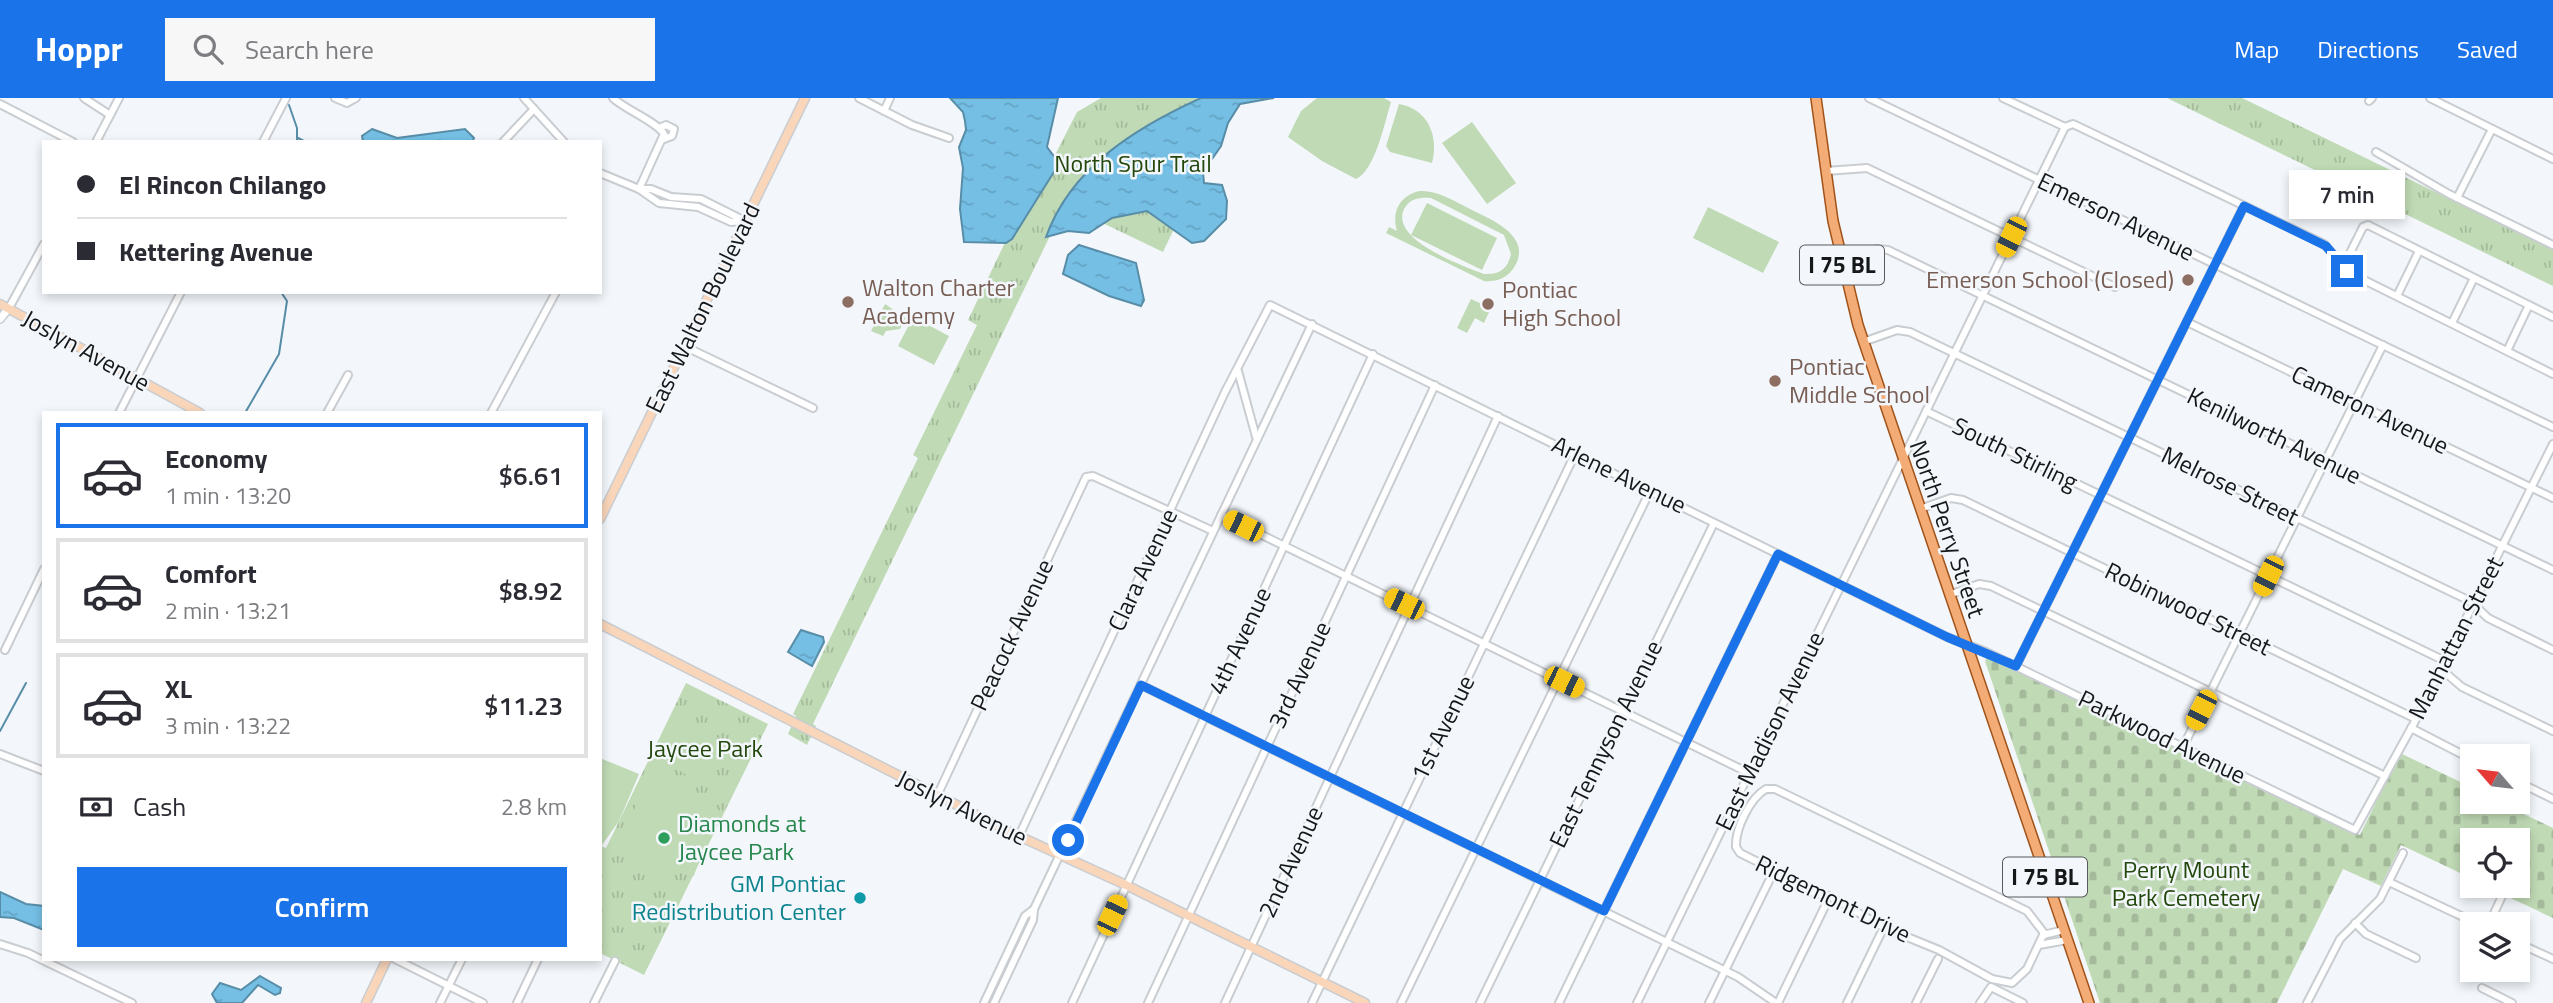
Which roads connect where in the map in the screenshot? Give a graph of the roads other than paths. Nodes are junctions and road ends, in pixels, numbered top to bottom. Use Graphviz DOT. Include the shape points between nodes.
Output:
graph roads {
  1 [pos="84,98"];
  2 [pos="119,98"];
  3 [pos="286,98"];
  4 [pos="335,98"];
  5 [pos="356,98"];
  6 [pos="524,98"];
  7 [pos="613,98"];
  8 [pos="805,98"];
  9 [pos="859,98"];
  10 [pos="890,98"];
  11 [pos="1816,98"];
  12 [pos="1869,98"];
  13 [pos="2003,98"];
  14 [pos="2430,98"];
  15 [pos="0,104"];
  16 [pos="534,109"];
  17 [pos="884,111"];
  18 [pos="110,115"];
  19 [pos="2064,127"];
  20 [pos="659,128"];
  21 [pos="2492,129"];
  22 [pos="949,138"];
  23 [pos="663,139"];
  24 [pos="69,140"];
  25 [pos="97,140"];
  26 [pos="264,140"];
  27 [pos="505,140"];
  28 [pos="563,140"];
  29 [pos="2376,152"];
  30 [pos="2553,159"];
  31 [pos="1826,171"];
  32 [pos="602,174"];
  33 [pos="2039,180"];
  34 [pos="639,189"];
  35 [pos="2457,198"];
  36 [pos="711,202"];
  37 [pos="2244,206"];
  38 [pos="707,210"];
  39 [pos="745,221"];
  40 [pos="2011,237"];
  41 [pos="2553,244"];
  42 [pos="42,248"];
  43 [pos="2419,251"];
  44 [pos="1840,257"];
  45 [pos="2340,264"];
  46 [pos="2216,265"];
  47 [pos="2474,278"];
  48 [pos="2115,287"];
  49 [pos="180,294"];
  50 [pos="555,294"];
  51 [pos="1983,296"];
  52 [pos="2397,296"];
  53 [pos="0,303"];
  54 [pos="1270,305"];
  55 [pos="2529,305"];
  56 [pos="9,308"];
  57 [pos="2553,317"];
  58 [pos="0,319"];
  59 [pos="2187,322"];
  60 [pos="2452,323"];
  61 [pos="1312,324"];
  62 [pos="1863,342"];
  63 [pos="2383,345"];
  64 [pos="684,346"];
  65 [pos="2507,351"];
  66 [pos="1373,354"];
  67 [pos="1955,354"];
  68 [pos="1237,369"];
  69 [pos="2553,374"];
  70 [pos="348,375"];
  71 [pos="136,378"];
  72 [pos="2158,380"];
  73 [pos="1435,385"];
  74 [pos="1226,392"];
  75 [pos="1242,394"];
  76 [pos="2354,403"];
  77 [pos="813,408"];
  78 [pos="120,411"];
  79 [pos="196,411"];
  80 [pos="328,411"];
  81 [pos="492,411"];
  82 [pos="1926,411"];
  83 [pos="1251,416"];
  84 [pos="1498,416"];
  85 [pos="1268,418"];
  86 [pos="2553,427"];
  87 [pos="2129,438"];
  88 [pos="1256,440"];
  89 [pos="2553,444"];
  90 [pos="1575,454"];
  91 [pos="1903,459"];
  92 [pos="2326,461"];
  93 [pos="2531,488"];
  94 [pos="1650,491"];
  95 [pos="2101,495"];
  96 [pos="2553,498"];
  97 [pos="1920,509"];
  98 [pos="1170,511"];
  99 [pos="602,515"];
  100 [pos="1221,515"];
  101 [pos="2297,518"];
  102 [pos="1714,523"];
  103 [pos="1213,531"];
  104 [pos="1284,546"];
  105 [pos="2502,546"];
  106 [pos="2072,553"];
  107 [pos="1778,554"];
  108 [pos="2553,570"];
  109 [pos="42,573"];
  110 [pos="1346,576"];
  111 [pos="2268,576"];
  112 [pos="1841,585"];
  113 [pos="1949,595"];
  114 [pos="2473,605"];
  115 [pos="1409,607"];
  116 [pos="2043,611"];
  117 [pos="602,625"];
  118 [pos="2239,634"];
  119 [pos="1484,643"];
  120 [pos="1967,647"];
  121 [pos="5,650"];
  122 [pos="2553,650"];
  123 [pos="2445,661"];
  124 [pos="2016,666"];
  125 [pos="2441,669"];
  126 [pos="1558,680"];
  127 [pos="1141,685"];
  128 [pos="2210,691"];
  129 [pos="1622,711"];
  130 [pos="1205,716"];
  131 [pos="2416,719"];
  132 [pos="2410,730"];
  133 [pos="2553,731"];
  134 [pos="1686,743"];
  135 [pos="1267,747"];
  136 [pos="2183,747"];
  137 [pos="0,754"];
  138 [pos="2460,754"];
  139 [pos="42,770"];
  140 [pos="1749,773"];
  141 [pos="2385,776"];
  142 [pos="1330,778"];
  143 [pos="2530,788"];
  144 [pos="937,796"];
  145 [pos="2553,799"];
  146 [pos="1734,804"];
  147 [pos="1748,811"];
  148 [pos="1402,813"];
  149 [pos="2357,830"];
  150 [pos="1019,836"];
  151 [pos="1476,849"];
  152 [pos="2403,853"];
  153 [pos="1061,855"];
  154 [pos="1770,879"];
  155 [pos="1540,880"];
  156 [pos="2389,882"];
  157 [pos="1126,885"];
  158 [pos="1826,904"];
  159 [pos="1034,909"];
  160 [pos="1604,911"];
  161 [pos="1189,915"];
  162 [pos="2460,916"];
  163 [pos="2355,923"];
  164 [pos="1881,933"];
  165 [pos="2043,935"];
  166 [pos="2065,935"];
  167 [pos="1667,942"];
  168 [pos="0,944"];
  169 [pos="2039,945"];
  170 [pos="1252,946"];
  171 [pos="2530,948"];
  172 [pos="2416,958"];
  173 [pos="1938,959"];
  174 [pos="2553,959"];
  175 [pos="42,960"];
  176 [pos="1004,960"];
  177 [pos="45,961"];
  178 [pos="386,961"];
  179 [pos="398,961"];
  180 [pos="460,961"];
  181 [pos="537,961"];
  182 [pos="615,961"];
  183 [pos="1725,971"];
  184 [pos="1323,981"];
  185 [pos="448,986"];
  186 [pos="2482,988"];
  187 [pos="132,1003"];
  188 [pos="366,1003"];
  189 [pos="440,1003"];
  190 [pos="483,1003"];
  191 [pos="517,1003"];
  192 [pos="594,1003"];
  193 [pos="984,1003"];
  194 [pos="993,1003"];
  195 [pos="1072,1003"];
  196 [pos="1148,1003"];
  197 [pos="1225,1003"];
  198 [pos="1312,1003"];
  199 [pos="1365,1003"];
  200 [pos="1401,1003"];
  201 [pos="1480,1003"];
  202 [pos="1559,1003"];
  203 [pos="1637,1003"];
  204 [pos="1709,1003"];
  205 [pos="1777,1003"];
  206 [pos="1847,1003"];
  207 [pos="1916,1003"];
  208 [pos="1980,1003"];
  209 [pos="2023,1003"];
  210 [pos="2089,1003"];
  211 [pos="2307,1003"];
  212 [pos="2512,1003"];
  1 -- 18 [label="street"];
  2 -- 18 [label="street"];
  3 -- 26 [label="street"];
  4 -- 5 [label="street" via="343,103"];
  6 -- 16 [label="street"];
  7 -- 20 [label="street"];
  8 -- 39 [label="main road, East Walton Boulevard"];
  9 -- 17 [label="street"];
  10 -- 17 [label="street"];
  11 -- 31 [label="main road, North Perry Street / I 75 BL"];
  12 -- 33 [label="street, Emerson Avenue"];
  13 -- 19 [label="street"];
  14 -- 21 [label="street"];
  15 -- 24 [label="street"];
  16 -- 27 [label="street"];
  16 -- 28 [label="street"];
  17 -- 22 [label="street"];
  18 -- 25 [label="street"];
  19 -- 33 [label="street, East Madison Avenue"];
  19 -- 37 [label="street" via="2073,124"];
  20 -- 23 [label="street"];
  20 -- 23 [label="street" via="674,129 672,136"];
  21 -- 30 [label="street"];
  21 -- 35 [label="street"];
  23 -- 34 [label="street"];
  29 -- 35 [label="street"];
  31 -- 40 [label="street" via="1867,168"];
  31 -- 44 [label="main road, North Perry Street / I 75 BL"];
  32 -- 34 [label="street"];
  33 -- 40 [label="street, East Madison Avenue"];
  33 -- 46 [label="street, Emerson Avenue"];
  34 -- 36 [label="street"];
  34 -- 38 [label="street" via="662,204"];
  35 -- 41 [label="street"];
  36 -- 38 [label="street"];
  36 -- 39 [label="street"];
  37 -- 45 [label="street" via="2326,246"];
  37 -- 46 [label="street"];
  38 -- 39 [label="street" via="731,222"];
  39 -- 64 [label="main road, East Walton Boulevard"];
  40 -- 48 [label="street"];
  40 -- 51 [label="street, East Madison Avenue"];
  42 -- 56 [label="street"];
  43 -- 45 [label="street" via="2366,225"];
  43 -- 47 [label="street"];
  43 -- 52 [label="street"];
  44 -- 51 [label="street, Kenilworth Avenue" via="1885,249"];
  44 -- 62 [label="main road, North Perry Street / I 75 BL"];
  45 -- 52 [label="street"];
  46 -- 59 [label="street"];
  46 -- 63 [label="street, Emerson Avenue"];
  47 -- 55 [label="street"];
  47 -- 60 [label="street"];
  49 -- 71 [label="street"];
  50 -- 81 [label="street"];
  51 -- 67 [label="street, East Madison Avenue"];
  51 -- 72 [label="street, Kenilworth Avenue"];
  52 -- 60 [label="street"];
  53 -- 56 [label="main road, Joslyn Avenue"];
  54 -- 61 [label="street, Arlene Avenue"];
  54 -- 68 [label="street, Clara Avenue"];
  55 -- 57 [label="street"];
  55 -- 65 [label="street"];
  56 -- 58 [label="street"];
  56 -- 71 [label="main road, Joslyn Avenue"];
  59 -- 72 [label="street"];
  59 -- 76 [label="street, Cameron Avenue"];
  60 -- 65 [label="street"];
  61 -- 66 [label="street, Arlene Avenue"];
  61 -- 85 [label="street"];
  62 -- 67 [label="street, Melrose Street" via="1904,330"];
  62 -- 91 [label="main road, North Perry Street / I 75 BL"];
  63 -- 76 [label="street"];
  63 -- 86 [label="street, Emerson Avenue"];
  64 -- 77 [label="street"];
  64 -- 99 [label="main road, East Walton Boulevard"];
  65 -- 69 [label="street"];
  66 -- 73 [label="street, Arlene Avenue"];
  66 -- 104 [label="street, 4th Avenue"];
  67 -- 82 [label="street, East Madison Avenue"];
  67 -- 87 [label="street, Melrose Street"];
  68 -- 74 [label="street, Clara Avenue"];
  68 -- 75 [label="street"];
  70 -- 80 [label="street"];
  71 -- 78 [label="street"];
  71 -- 79 [label="main road, Joslyn Avenue"];
  72 -- 87 [label="street"];
  72 -- 92 [label="street, Kenilworth Avenue"];
  73 -- 84 [label="street, Arlene Avenue"];
  73 -- 110 [label="street, 3rd Avenue"];
  74 -- 75 [label="street" via="1236,389"];
  74 -- 98 [label="street, Clara Avenue"];
  75 -- 83 [label="street"];
  76 -- 92 [label="street"];
  76 -- 93 [label="street, Cameron Avenue"];
  82 -- 91 [label="street, East Madison Avenue"];
  82 -- 95 [label="street, South Stirling"];
  83 -- 85 [label="street" via="1259,421"];
  83 -- 88 [label="street"];
  84 -- 90 [label="street, Arlene Avenue"];
  84 -- 115 [label="street, 2nd Avenue"];
  85 -- 88 [label="street"];
  87 -- 95 [label="street"];
  87 -- 101 [label="street, Melrose Street"];
  88 -- 100 [label="street"];
  89 -- 93 [label="street, Manhattan Street"];
  90 -- 94 [label="street, Arlene Avenue"];
  90 -- 119 [label="street, 1st Avenue"];
  91 -- 97 [label="main road, North Perry Street / I 75 BL"];
  91 -- 112 [label="street, East Madison Avenue"];
  92 -- 101 [label="street"];
  92 -- 105 [label="street, Kenilworth Avenue"];
  93 -- 96 [label="street, Cameron Avenue"];
  93 -- 105 [label="street, Manhattan Street"];
  94 -- 102 [label="street, Arlene Avenue"];
  94 -- 126 [label="street"];
  95 -- 106 [label="street"];
  95 -- 111 [label="street, South Stirling"];
  97 -- 106 [label="street, Robinwood Street" via="1960,499"];
  97 -- 113 [label="main road, North Perry Street / I 75 BL"];
  98 -- 103 [label="street"];
  98 -- 144 [label="street, Peacock Avenue" via="1088,476"];
  98 -- 150 [label="street, Clara Avenue"];
  100 -- 103 [label="street"];
  100 -- 104 [label="street"];
  101 -- 111 [label="street"];
  101 -- 114 [label="street, Melrose Street"];
  102 -- 107 [label="street, Arlene Avenue"];
  102 -- 129 [label="street, East Tennyson Avenue"];
  103 -- 127 [label="street"];
  104 -- 110 [label="street"];
  104 -- 130 [label="street, 4th Avenue"];
  105 -- 108 [label="street, Kenilworth Avenue"];
  105 -- 114 [label="street, Manhattan Street"];
  106 -- 116 [label="street"];
  106 -- 118 [label="street, Robinwood Street"];
  107 -- 112 [label="street, Arlene Avenue"];
  107 -- 134 [label="street"];
  109 -- 121 [label="street"];
  110 -- 115 [label="street"];
  110 -- 135 [label="street, 3rd Avenue"];
  111 -- 118 [label="street"];
  111 -- 123 [label="street, South Stirling"];
  112 -- 120 [label="street, Arlene Avenue"];
  112 -- 140 [label="street, East Madison Avenue"];
  113 -- 116 [label="street" via="1986,584"];
  113 -- 120 [label="main road, North Perry Street / I 75 BL"];
  114 -- 122 [label="street, Melrose Street" via="2488,618"];
  114 -- 123 [label="street, Manhattan Street"];
  115 -- 119 [label="street"];
  115 -- 142 [label="street, 2nd Avenue"];
  116 -- 124 [label="street"];
  116 -- 128 [label="street"];
  117 -- 144 [label="main road, Joslyn Avenue"];
  118 -- 128 [label="street"];
  118 -- 131 [label="street, Robinwood Street"];
  119 -- 126 [label="street"];
  119 -- 148 [label="street, 1st Avenue"];
  120 -- 124 [label="street, Parkwood Avenue"];
  120 -- 166 [label="main road, North Perry Street / I 75 BL"];
  123 -- 125 [label="street, Manhattan Street"];
  124 -- 136 [label="street, Parkwood Avenue"];
  125 -- 131 [label="street, Manhattan Street"];
  125 -- 133 [label="street" via="2462,687"];
  126 -- 129 [label="street"];
  126 -- 151 [label="street"];
  127 -- 130 [label="street"];
  127 -- 153 [label="street"];
  128 -- 136 [label="street"];
  128 -- 141 [label="street"];
  129 -- 134 [label="street"];
  129 -- 155 [label="street, East Tennyson Avenue"];
  130 -- 135 [label="street"];
  130 -- 157 [label="street, 4th Avenue"];
  131 -- 132 [label="street, Manhattan Street"];
  132 -- 138 [label="street"];
  132 -- 141 [label="street, Manhattan Street"];
  134 -- 140 [label="street"];
  134 -- 160 [label="street"];
  135 -- 142 [label="street"];
  135 -- 161 [label="street, 3rd Avenue"];
  136 -- 149 [label="street, Parkwood Avenue"];
  137 -- 139 [label="street"];
  140 -- 146 [label="street, East Madison Avenue"];
  141 -- 149 [label="street, Manhattan Street"];
  142 -- 148 [label="street"];
  142 -- 170 [label="street, 2nd Avenue"];
  143 -- 145 [label="street"];
  144 -- 150 [label="main road, Joslyn Avenue"];
  146 -- 147 [label="street"];
  146 -- 167 [label="street, East Madison Avenue"];
  147 -- 165 [label="street, Ridgemont Drive" via="1760,793 1775,789 2020,908 2034,918"];
  147 -- 169 [label="street, Ridgemont Drive" via="1735,840 1742,855 1996,981 2010,984 2019,978"];
  148 -- 151 [label="street"];
  148 -- 184 [label="street, 1st Avenue"];
  150 -- 153 [label="main road, Joslyn Avenue"];
  151 -- 155 [label="street"];
  151 -- 200 [label="street"];
  152 -- 156 [label="street"];
  153 -- 157 [label="main road, Joslyn Avenue"];
  153 -- 159 [label="street"];
  154 -- 183 [label="street"];
  155 -- 160 [label="street"];
  155 -- 201 [label="street, East Tennyson Avenue"];
  156 -- 162 [label="street"];
  156 -- 163 [label="street" via="2380,899"];
  157 -- 161 [label="main road, Joslyn Avenue"];
  157 -- 195 [label="street, 4th Avenue"];
  158 -- 205 [label="street"];
  159 -- 176 [label="street" via="1025,916"];
  159 -- 194 [label="street"];
  160 -- 167 [label="street"];
  160 -- 202 [label="street"];
  161 -- 170 [label="main road, Joslyn Avenue"];
  161 -- 196 [label="street, 3rd Avenue"];
  163 -- 172 [label="street" via="2366,934"];
  163 -- 211 [label="street" via="2340,939"];
  164 -- 206 [label="street"];
  165 -- 166 [label="street"];
  165 -- 169 [label="street, Ridgemont Drive"];
  166 -- 169 [label="street"];
  166 -- 210 [label="main road, North Perry Street / I 75 BL"];
  167 -- 183 [label="street"];
  167 -- 203 [label="street, East Madison Avenue"];
  168 -- 175 [label="street"];
  170 -- 184 [label="main road, Joslyn Avenue"];
  170 -- 197 [label="street, 2nd Avenue"];
  171 -- 174 [label="street"];
  173 -- 207 [label="street"];
  176 -- 193 [label="street"];
  176 -- 194 [label="street" via="1008,964"];
  177 -- 187 [label="street"];
  178 -- 188 [label="main road"];
  179 -- 185 [label="street"];
  180 -- 185 [label="street"];
  181 -- 191 [label="street"];
  182 -- 192 [label="street"];
  183 -- 204 [label="street"];
  183 -- 205 [label="street"];
  184 -- 198 [label="street, 1st Avenue"];
  184 -- 199 [label="main road, Joslyn Avenue"];
  185 -- 189 [label="street"];
  185 -- 190 [label="street"];
  186 -- 212 [label="street"];
  208 -- 209 [label="street" via="1990,987"];
}
